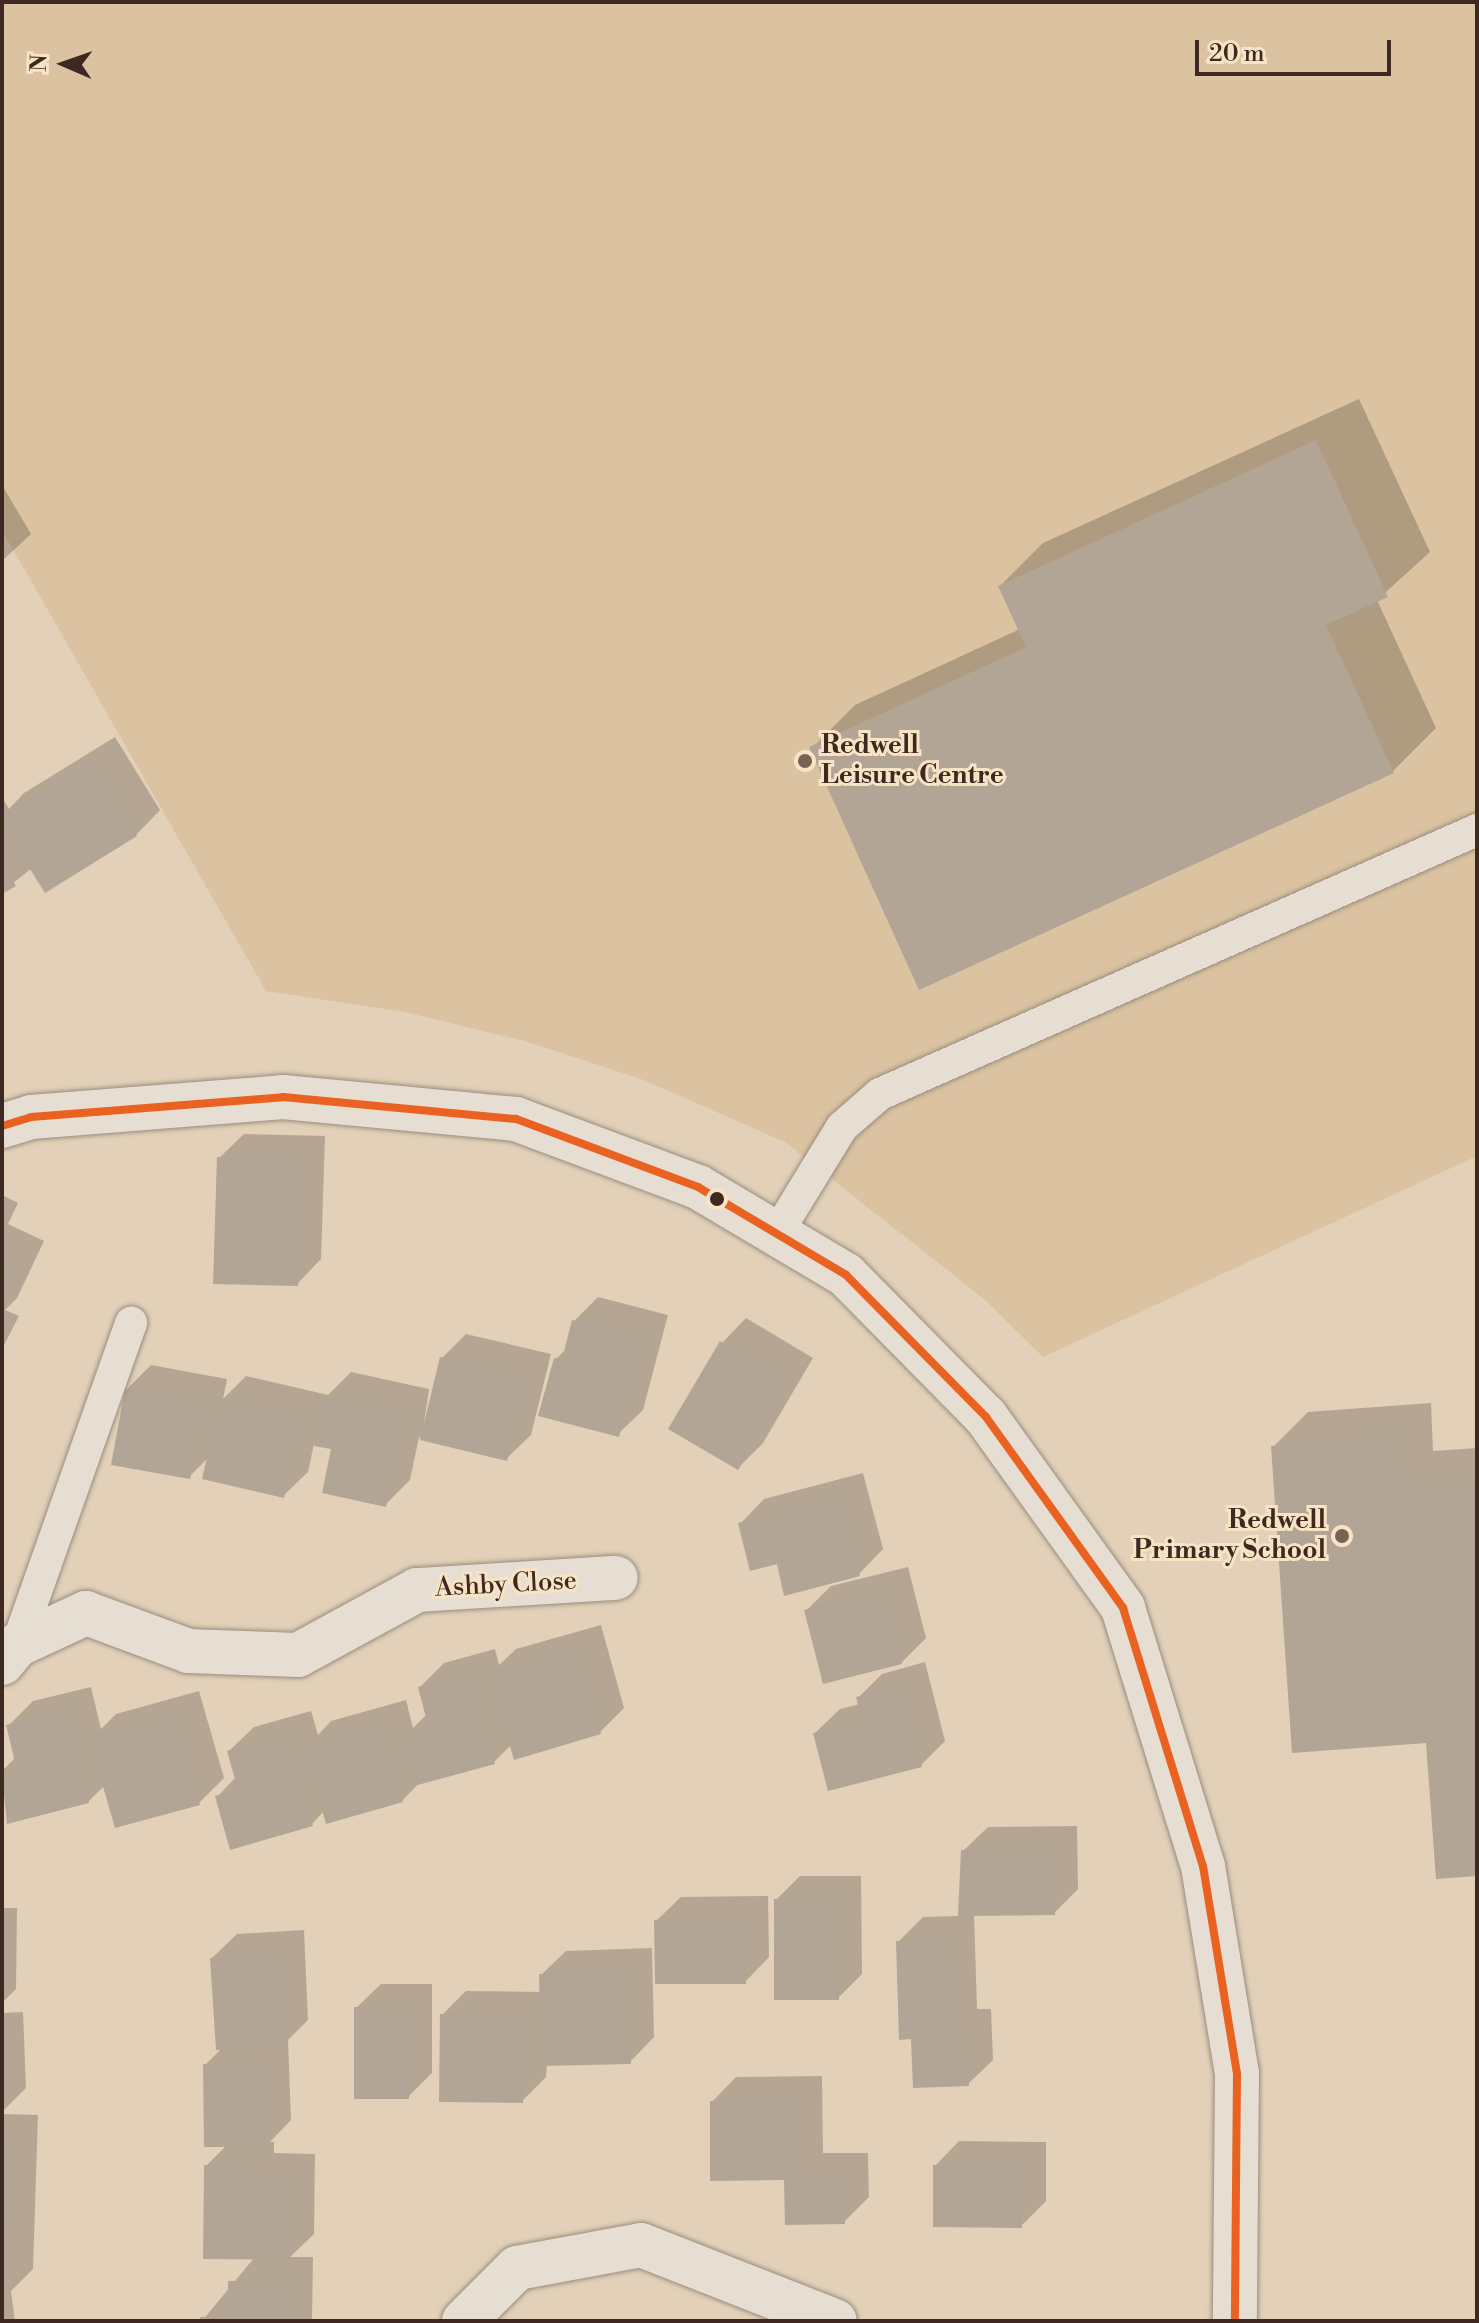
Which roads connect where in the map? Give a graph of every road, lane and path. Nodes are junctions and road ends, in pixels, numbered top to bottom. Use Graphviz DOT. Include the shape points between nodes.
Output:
graph roads {
  1 [pos="1477,830"];
  2 [pos="2,1126"];
  3 [pos="777,1233"];
  4 [pos="131,1323"];
  5 [pos="616,1578"];
  6 [pos="9,1654"];
  7 [pos="464,2321"];
  8 [pos="835,2321"];
  9 [pos="1235,2321"];
  1 -- 3 [label="lane" via="880,1094 842,1127"];
  2 -- 3 [label="street" via="31,1117 283,1097 516,1119 698,1187"];
  3 -- 9 [label="street" via="846,1275 986,1417 1123,1608 1203,1866 1237,2073"];
  4 -- 6 [label="lane"];
  5 -- 6 [label="street, Ashby Close" via="417,1590 298,1655 188,1651 86,1613"];
  7 -- 8 [label="street" via="517,2268 641,2245"];
}
